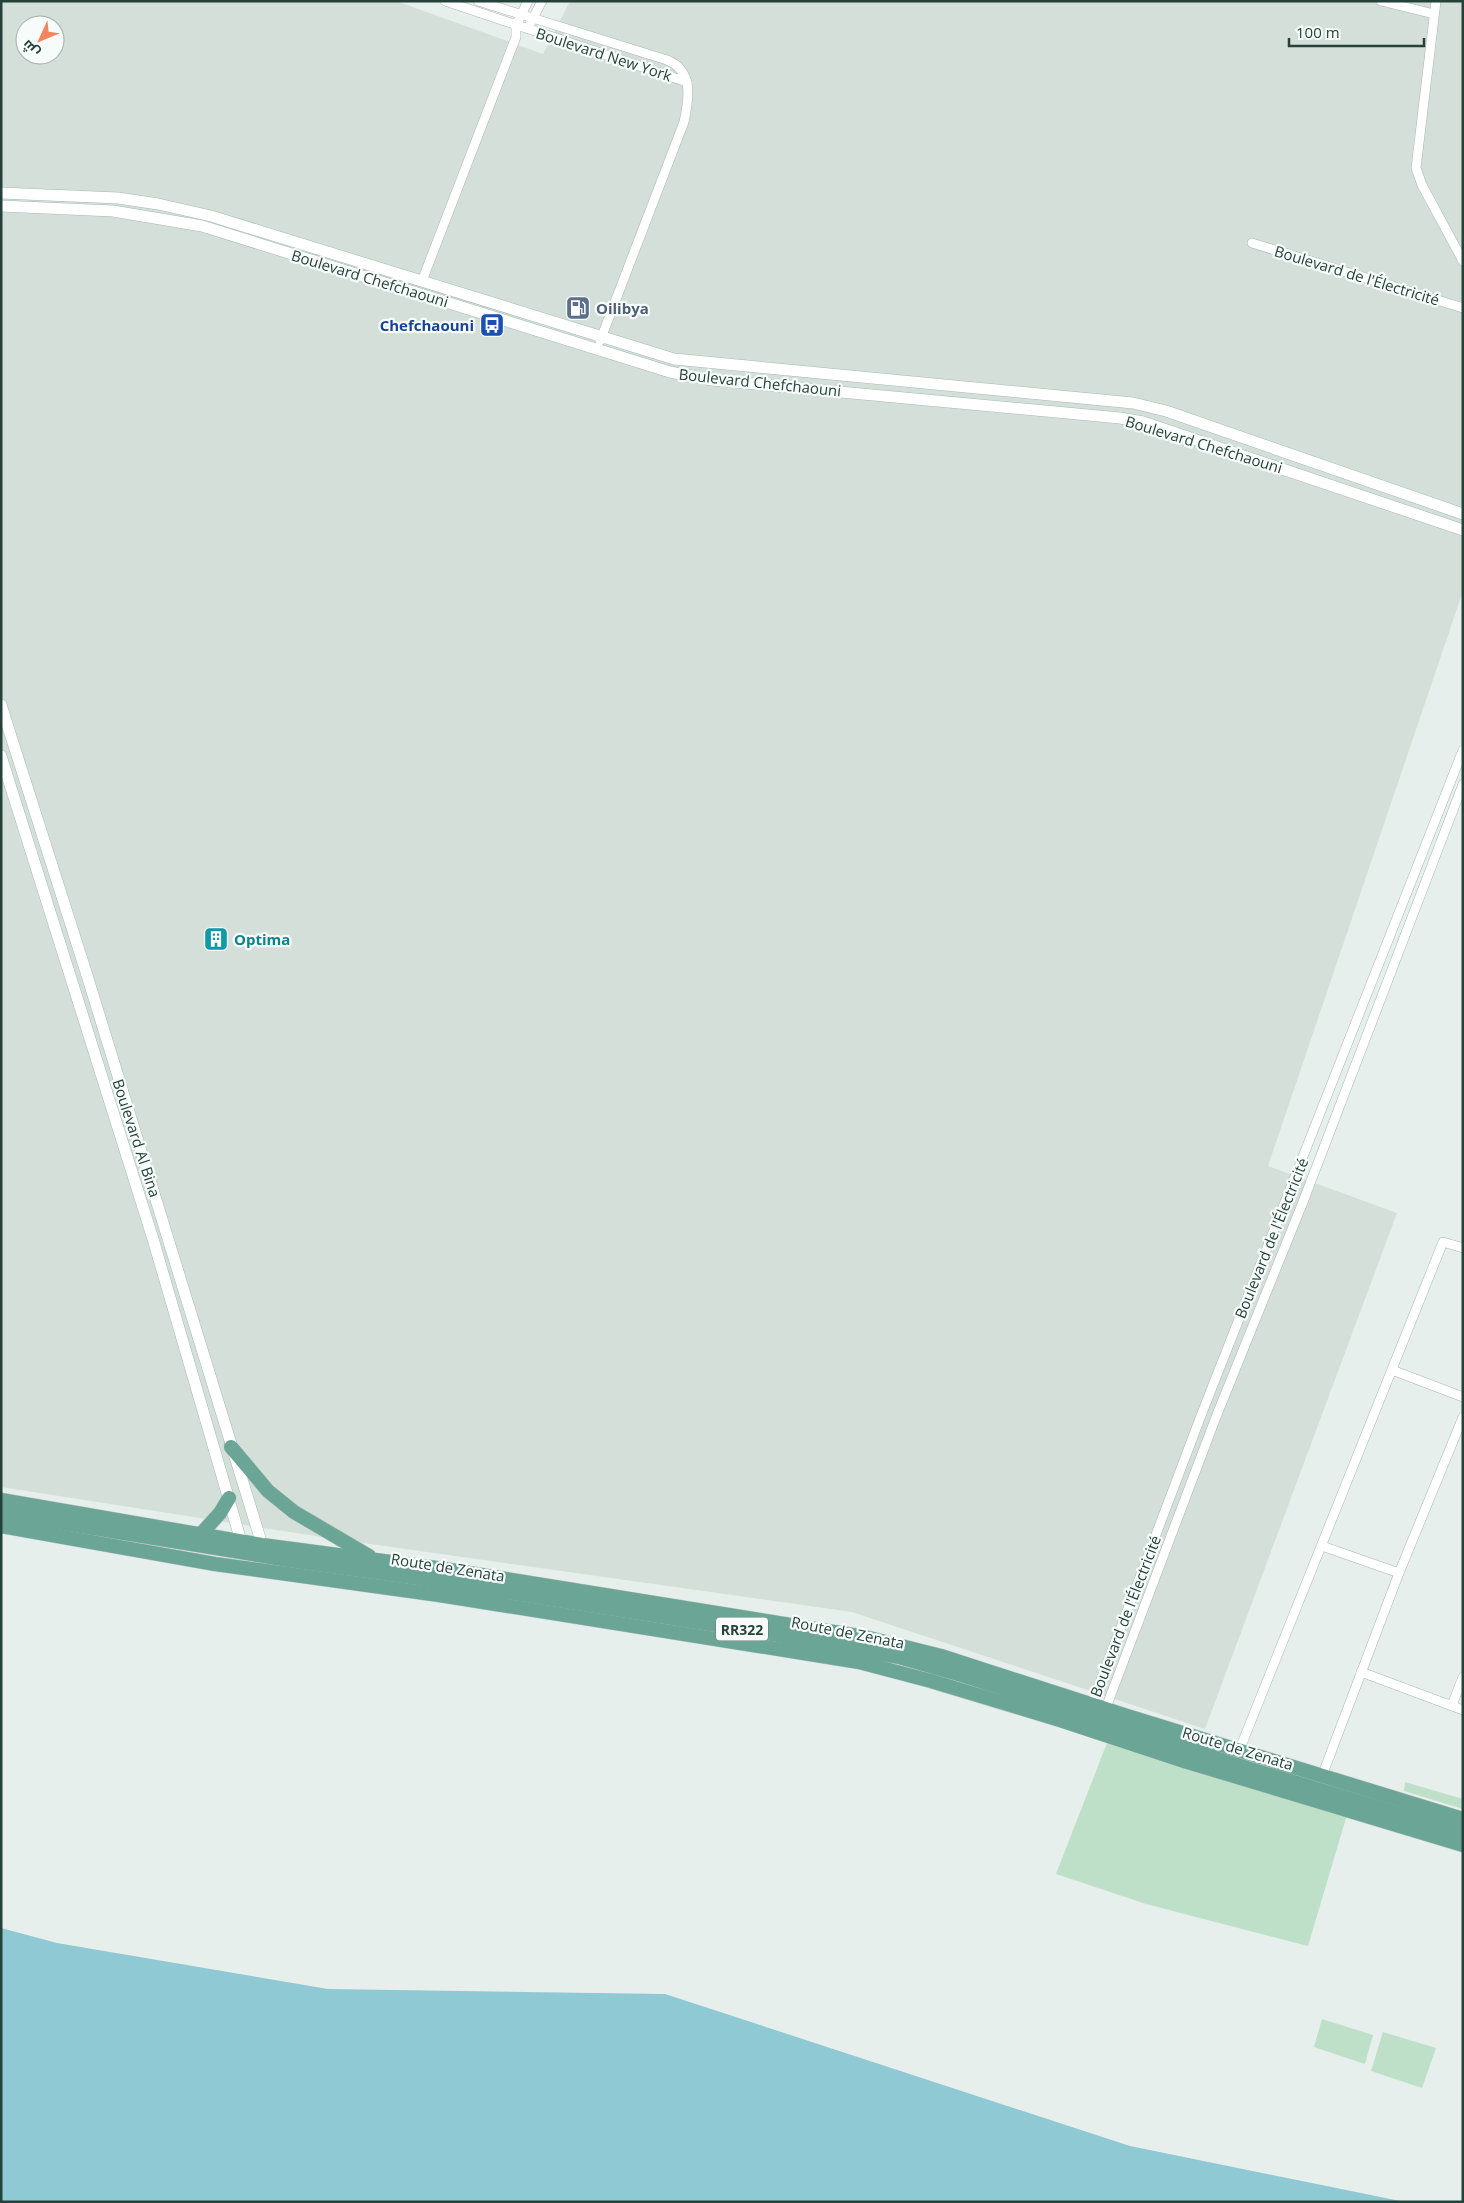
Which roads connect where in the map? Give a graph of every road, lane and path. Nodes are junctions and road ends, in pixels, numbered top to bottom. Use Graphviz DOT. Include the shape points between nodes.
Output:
graph roads {
  1 [pos="445,1"];
  2 [pos="478,1"];
  3 [pos="528,1"];
  4 [pos="542,1"];
  5 [pos="1381,1"];
  6 [pos="1436,1"];
  7 [pos="1434,14"];
  8 [pos="521,16"];
  9 [pos="533,19"];
  10 [pos="516,25"];
  11 [pos="528,29"];
  12 [pos="516,37"];
  13 [pos="687,82"];
  14 [pos="1,193"];
  15 [pos="1,206"];
  16 [pos="1252,243"];
  17 [pos="1463,261"];
  18 [pos="422,281"];
  19 [pos="1463,308"];
  20 [pos="602,336"];
  21 [pos="597,349"];
  22 [pos="1463,514"];
  23 [pos="1463,530"];
  24 [pos="1,705"];
  25 [pos="1463,750"];
  26 [pos="1,756"];
  27 [pos="1463,784"];
  28 [pos="1463,1248"];
  29 [pos="1392,1370"];
  30 [pos="1463,1397"];
  31 [pos="1463,1417"];
  32 [pos="231,1447"];
  33 [pos="229,1498"];
  34 [pos="1,1500"];
  35 [pos="1,1505"];
  36 [pos="1,1513"];
  37 [pos="1,1526"];
  38 [pos="201,1534"];
  39 [pos="1322,1546"];
  40 [pos="243,1547"];
  41 [pos="264,1551"];
  42 [pos="374,1559"];
  43 [pos="246,1568"];
  44 [pos="270,1572"];
  45 [pos="1399,1573"];
  46 [pos="1361,1672"];
  47 [pos="1463,1677"];
  48 [pos="1452,1705"];
  49 [pos="1463,1710"];
  50 [pos="1088,1715"];
  51 [pos="1102,1719"];
  52 [pos="1239,1751"];
  53 [pos="1322,1776"];
  54 [pos="1463,1819"];
  55 [pos="1463,1825"];
  56 [pos="1463,1833"];
  57 [pos="1463,1845"];
  1 -- 10 [label="street, Boulevard New York"];
  2 -- 8 [label="street, Boulevard New York"];
  3 -- 8 [label="street"];
  4 -- 9 [label="street"];
  5 -- 7 [label="street"];
  6 -- 7 [label="street"];
  7 -- 17 [label="street" via="1416,168"];
  8 -- 9 [label="street, Boulevard New York"];
  8 -- 10 [label="street"];
  9 -- 11 [label="street"];
  9 -- 13 [label="street, Boulevard New York" via="668,60 678,66"];
  10 -- 11 [label="street, Boulevard New York"];
  10 -- 12 [label="street"];
  11 -- 12 [label="street"];
  11 -- 13 [label="street, Boulevard New York"];
  12 -- 18 [label="street"];
  13 -- 20 [label="street" via="689,100 684,122"];
  14 -- 18 [label="street, Boulevard Chefchaouni" via="118,198 186,210"];
  15 -- 21 [label="street, Boulevard Chefchaouni" via="113,211 202,226"];
  16 -- 19 [label="street, Boulevard de l'Électricité"];
  18 -- 20 [label="street, Boulevard Chefchaouni"];
  20 -- 21 [label="street"];
  20 -- 22 [label="street, Boulevard Chefchaouni" via="674,359 1133,403 1166,411"];
  21 -- 23 [label="street, Boulevard Chefchaouni" via="670,372 712,380 1120,418 1150,425"];
  24 -- 32 [label="street, Boulevard Al Bina"];
  25 -- 50 [label="street, Boulevard de l'Électricité" via="1202,1413"];
  26 -- 33 [label="street, Boulevard Al Bina" via="153,1239"];
  27 -- 51 [label="street, Boulevard de l'Électricité"];
  28 -- 29 [label="street" via="1443,1242"];
  29 -- 30 [label="street"];
  29 -- 39 [label="street"];
  31 -- 45 [label="street"];
  32 -- 41 [label="street, Boulevard Al Bina"];
  32 -- 42 [label="main road" via="274,1496 294,1512"];
  33 -- 38 [label="main road"];
  33 -- 40 [label="street, Boulevard Al Bina"];
  34 -- 38 [label="main road, Route de Zenata / RR322"];
  35 -- 40 [label="main road, Route de Zenata / RR322"];
  36 -- 40 [label="main road, Route de Zenata / RR322"];
  37 -- 43 [label="main road, Route de Zenata / RR322"];
  38 -- 40 [label="main road, Route de Zenata / RR322"];
  39 -- 45 [label="street"];
  39 -- 52 [label="street"];
  40 -- 41 [label="main road, Route de Zenata / RR322"];
  40 -- 43 [label="street, Boulevard Al Bina"];
  41 -- 42 [label="main road, Route de Zenata / RR322"];
  41 -- 44 [label="street, Boulevard Al Bina"];
  41 -- 50 [label="main road, Route de Zenata / RR322" via="863,1649 956,1673"];
  42 -- 50 [label="main road, Route de Zenata / RR322" via="865,1637 941,1656"];
  43 -- 44 [label="main road, Route de Zenata / RR322"];
  44 -- 50 [label="main road, Route de Zenata / RR322" via="837,1658"];
  45 -- 46 [label="street"];
  46 -- 48 [label="street"];
  46 -- 53 [label="street"];
  47 -- 48 [label="street"];
  48 -- 49 [label="street"];
  50 -- 51 [label="main road, Route de Zenata / RR322"];
  50 -- 51 [label="main road, Route de Zenata / RR322"];
  51 -- 52 [label="main road, Route de Zenata / RR322"];
  51 -- 55 [label="main road, Route de Zenata / RR322"];
  51 -- 56 [label="main road, Route de Zenata / RR322" via="1234,1764"];
  51 -- 57 [label="main road, Route de Zenata / RR322" via="1184,1762"];
  52 -- 53 [label="main road, Route de Zenata / RR322"];
  53 -- 54 [label="main road, Route de Zenata / RR322"];
}
